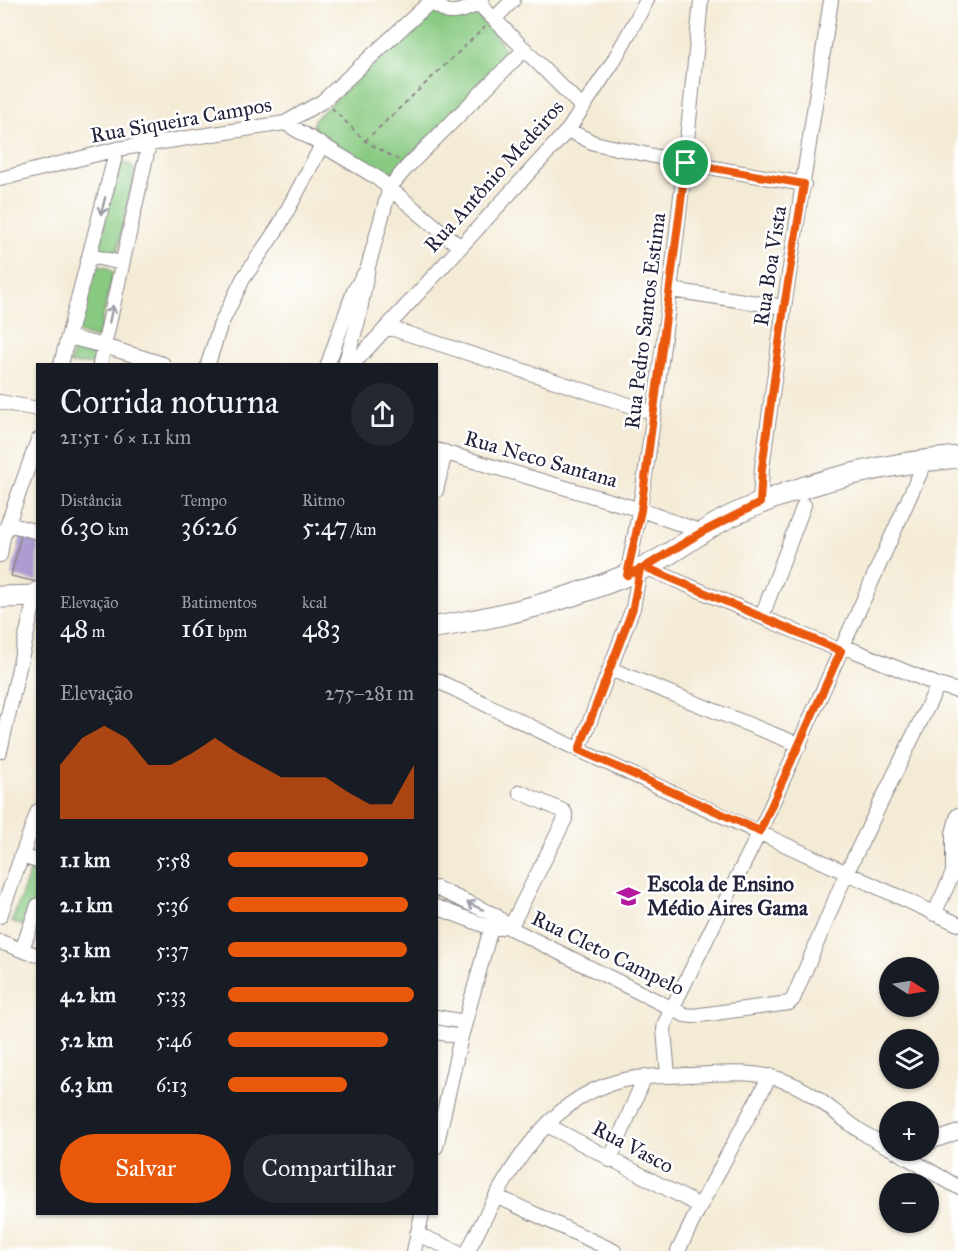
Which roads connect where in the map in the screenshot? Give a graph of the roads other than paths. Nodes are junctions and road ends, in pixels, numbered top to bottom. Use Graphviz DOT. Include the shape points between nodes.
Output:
graph roads {
  1 [pos="513,0"];
  2 [pos="646,0"];
  3 [pos="701,0"];
  4 [pos="831,0"];
  5 [pos="480,2"];
  6 [pos="494,19"];
  7 [pos="525,49"];
  8 [pos="583,108"];
  9 [pos="285,123"];
  10 [pos="568,130"];
  11 [pos="148,144"];
  12 [pos="322,145"];
  13 [pos="117,149"];
  14 [pos="686,163"];
  15 [pos="0,179"];
  16 [pos="804,184"];
  17 [pos="390,187"];
  18 [pos="460,247"];
  19 [pos="90,256"];
  20 [pos="122,263"];
  21 [pos="368,267"];
  22 [pos="671,290"];
  23 [pos="784,307"];
  24 [pos="343,318"];
  25 [pos="358,321"];
  26 [pos="387,327"];
  27 [pos="68,337"];
  28 [pos="104,346"];
  29 [pos="334,347"];
  30 [pos="349,360"];
  31 [pos="61,363"];
  32 [pos="100,363"];
  33 [pos="160,363"];
  34 [pos="208,363"];
  35 [pos="328,363"];
  36 [pos="0,402"];
  37 [pos="36,409"];
  38 [pos="654,413"];
  39 [pos="36,445"];
  40 [pos="441,451"];
  41 [pos="958,457"];
  42 [pos="926,460"];
  43 [pos="438,475"];
  44 [pos="760,503"];
  45 [pos="804,505"];
  46 [pos="641,510"];
  47 [pos="4,532"];
  48 [pos="36,532"];
  49 [pos="702,532"];
  50 [pos="0,555"];
  51 [pos="637,570"];
  52 [pos="36,595"];
  53 [pos="0,597"];
  54 [pos="36,599"];
  55 [pos="762,616"];
  56 [pos="438,627"];
  57 [pos="842,648"];
  58 [pos="610,669"];
  59 [pos="438,681"];
  60 [pos="938,686"];
  61 [pos="958,691"];
  62 [pos="800,745"];
  63 [pos="579,750"];
  64 [pos="0,751"];
  65 [pos="520,792"];
  66 [pos="958,814"];
  67 [pos="36,816"];
  68 [pos="760,831"];
  69 [pos="21,856"];
  70 [pos="36,860"];
  71 [pos="846,874"];
  72 [pos="438,889"];
  73 [pos="438,908"];
  74 [pos="36,911"];
  75 [pos="934,914"];
  76 [pos="0,916"];
  77 [pos="958,924"];
  78 [pos="491,928"];
  79 [pos="510,928"];
  80 [pos="0,942"];
  81 [pos="25,946"];
  82 [pos="36,954"];
  83 [pos="673,1009"];
  84 [pos="438,1017"];
  85 [pos="465,1022"];
  86 [pos="438,1032"];
  87 [pos="461,1037"];
  88 [pos="645,1076"];
  89 [pos="668,1076"];
  90 [pos="770,1076"];
  91 [pos="547,1125"];
  92 [pos="958,1132"];
  93 [pos="438,1138"];
  94 [pos="939,1139"];
  95 [pos="879,1141"];
  96 [pos="610,1160"];
  97 [pos="915,1161"];
  98 [pos="958,1186"];
  99 [pos="496,1196"];
  100 [pos="700,1206"];
  101 [pos="422,1215"];
  102 [pos="417,1234"];
  103 [pos="414,1251"];
  104 [pos="456,1251"];
  105 [pos="468,1251"];
  106 [pos="614,1251"];
  107 [pos="678,1251"];
  1 -- 6 [label="street"];
  2 -- 8 [label="street, Rua Antônio Medeiros"];
  3 -- 14 [label="street, Rua Pedro Santos Estima"];
  4 -- 16 [label="street, Rua Boa Vista"];
  5 -- 6 [label="street"];
  5 -- 9 [label="street" via="452,12 428,4 323,101"];
  6 -- 7 [label="street"];
  7 -- 8 [label="street"];
  7 -- 17 [label="street"];
  8 -- 10 [label="street, Rua Antônio Medeiros"];
  9 -- 11 [label="street, Rua Siqueira Campos"];
  9 -- 12 [label="street, Rua Siqueira Campos"];
  10 -- 14 [label="street" via="594,143"];
  10 -- 18 [label="street, Rua Antônio Medeiros"];
  11 -- 13 [label="street, Rua Siqueira Campos"];
  11 -- 20 [label="street"];
  12 -- 17 [label="street, Rua Siqueira Campos"];
  12 -- 34 [label="street" via="279,226 243,279 220,326"];
  13 -- 15 [label="street, Rua Siqueira Campos"];
  13 -- 19 [label="street, one-way"];
  14 -- 16 [label="street"];
  14 -- 22 [label="street, Rua Pedro Santos Estima"];
  16 -- 23 [label="street, Rua Boa Vista"];
  17 -- 18 [label="street, Rua Siqueira Campos"];
  17 -- 21 [label="street"];
  18 -- 26 [label="street, Rua Antônio Medeiros"];
  19 -- 20 [label="street"];
  19 -- 27 [label="street"];
  28 -- 20 [label="street, one-way"];
  21 -- 24 [label="street"];
  21 -- 25 [label="street"];
  22 -- 23 [label="street"];
  22 -- 38 [label="street, Rua Pedro Santos Estima"];
  23 -- 44 [label="street, Rua Boa Vista"];
  24 -- 25 [label="street"];
  24 -- 29 [label="street"];
  25 -- 30 [label="street"];
  26 -- 30 [label="street, Rua Antônio Medeiros"];
  26 -- 38 [label="street"];
  27 -- 28 [label="street"];
  27 -- 31 [label="street"];
  28 -- 32 [label="street"];
  28 -- 33 [label="street"];
  29 -- 30 [label="street"];
  29 -- 35 [label="street"];
  36 -- 37 [label="street"];
  38 -- 46 [label="street, Rua Pedro Santos Estima"];
  39 -- 47 [label="street"];
  40 -- 43 [label="street"];
  40 -- 46 [label="street, Rua Neco Santana"];
  41 -- 42 [label="main road"];
  42 -- 44 [label="main road" via="889,465"];
  42 -- 57 [label="street"];
  44 -- 49 [label="main road"];
  45 -- 55 [label="street"];
  46 -- 49 [label="street, Rua Neco Santana"];
  46 -- 51 [label="street, Rua Pedro Santos Estima"];
  47 -- 48 [label="street"];
  47 -- 50 [label="street"];
  49 -- 51 [label="main road"];
  51 -- 55 [label="street"];
  51 -- 56 [label="main road" via="545,604"];
  51 -- 58 [label="street, Rua Pedro Santos Estima" via="633,608"];
  52 -- 53 [label="main road"];
  54 -- 64 [label="street"];
  55 -- 57 [label="street"];
  57 -- 60 [label="street"];
  57 -- 62 [label="street"];
  58 -- 62 [label="street"];
  58 -- 63 [label="street, Rua Pedro Santos Estima"];
  59 -- 63 [label="street"];
  60 -- 61 [label="street"];
  60 -- 71 [label="street"];
  62 -- 68 [label="street"];
  63 -- 68 [label="street"];
  65 -- 79 [label="street" via="563,811 565,819"];
  66 -- 75 [label="street" via="953,833 953,873"];
  67 -- 69 [label="street"];
  68 -- 71 [label="street"];
  68 -- 83 [label="street"];
  69 -- 70 [label="street"];
  69 -- 76 [label="street"];
  71 -- 75 [label="street"];
  71 -- 83 [label="street, Rua Cleto Campelo" via="789,1003 693,1016"];
  79 -- 72 [label="street, Rua Cleto Campelo, one-way" via="495,915"];
  73 -- 78 [label="street, Rua Cleto Campelo"];
  74 -- 81 [label="street"];
  75 -- 77 [label="street"];
  78 -- 79 [label="street, Rua Cleto Campelo"];
  78 -- 85 [label="street"];
  79 -- 83 [label="street, Rua Cleto Campelo"];
  80 -- 81 [label="street"];
  81 -- 82 [label="street" via="22,951"];
  83 -- 89 [label="street" via="664,1030"];
  84 -- 85 [label="street"];
  85 -- 87 [label="street"];
  86 -- 87 [label="street"];
  87 -- 93 [label="street"];
  88 -- 89 [label="street"];
  88 -- 91 [label="street" via="588,1093"];
  88 -- 96 [label="street"];
  89 -- 90 [label="street" via="746,1072"];
  90 -- 95 [label="street" via="810,1094"];
  90 -- 100 [label="street"];
  91 -- 96 [label="street, Rua Vasco"];
  91 -- 99 [label="street"];
  92 -- 94 [label="street"];
  96 -- 100 [label="street, Rua Vasco"];
  97 -- 98 [label="street"];
  99 -- 105 [label="street"];
  99 -- 106 [label="street"];
  100 -- 107 [label="street"];
  101 -- 102 [label="street"];
  102 -- 103 [label="street"];
  102 -- 104 [label="street"];
}
